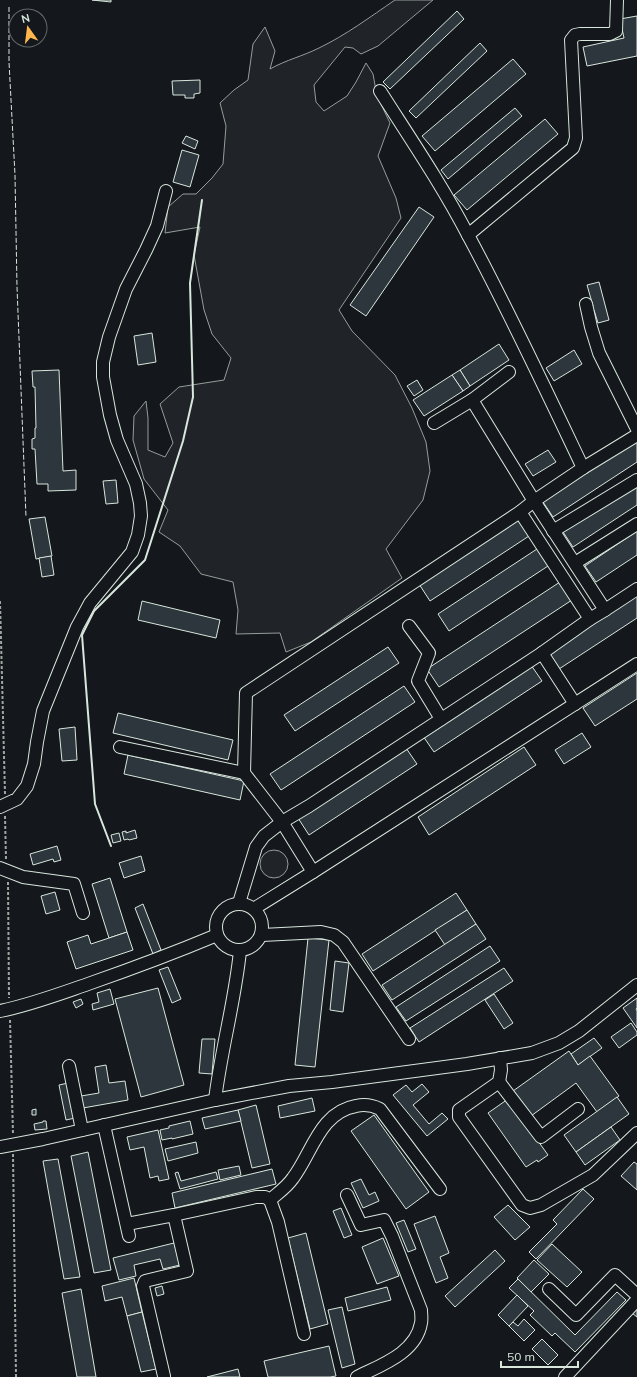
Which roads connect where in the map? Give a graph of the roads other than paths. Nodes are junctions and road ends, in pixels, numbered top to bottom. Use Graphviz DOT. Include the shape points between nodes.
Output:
graph roads {
  1 [pos="617,0"];
  2 [pos="380,91"];
  3 [pos="166,190"];
  4 [pos="468,235"];
  5 [pos="586,304"];
  6 [pos="509,372"];
  7 [pos="472,400"];
  8 [pos="434,423"];
  9 [pos="637,429"];
  10 [pos="637,435"];
  11 [pos="583,468"];
  12 [pos="637,480"];
  13 [pos="534,501"];
  14 [pos="520,512"];
  15 [pos="637,524"];
  16 [pos="553,531"];
  17 [pos="575,563"];
  18 [pos="637,590"];
  19 [pos="605,610"];
  20 [pos="590,619"];
  21 [pos="409,626"];
  22 [pos="542,653"];
  23 [pos="637,664"];
  24 [pos="575,704"];
  25 [pos="441,719"];
  26 [pos="120,747"];
  27 [pos="244,773"];
  28 [pos="3,806"];
  29 [pos="282,822"];
  30 [pos="4,869"];
  31 [pos="313,872"];
  32 [pos="238,903"];
  33 [pos="254,908"];
  34 [pos="83,913"];
  35 [pos="217,935"];
  36 [pos="262,935"];
  37 [pos="240,951"];
  38 [pos="637,985"];
  39 [pos="5,1010"];
  40 [pos="410,1040"];
  41 [pos="500,1058"];
  42 [pos="69,1066"];
  43 [pos="499,1082"];
  44 [pos="215,1100"];
  45 [pos="578,1109"];
  46 [pos="104,1125"];
  47 [pos="82,1130"];
  48 [pos="637,1133"];
  49 [pos="0,1147"];
  50 [pos="440,1189"];
  51 [pos="347,1195"];
  52 [pos="270,1200"];
  53 [pos="174,1215"];
  54 [pos="127,1224"];
  55 [pos="129,1236"];
  56 [pos="549,1289"];
  57 [pos="637,1295"];
  58 [pos="637,1300"];
  59 [pos="304,1334"];
  60 [pos="164,1376"];
  61 [pos="357,1377"];
  62 [pos="565,1377"];
  1 -- 4 [label="street" via="616,31 610,34 575,35 571,40 576,138 572,148"];
  2 -- 4 [label="street" via="434,174"];
  3 -- 28 [label="street" via="157,226 126,289 103,362 103,377 116,440 136,484 140,503 138,535 132,552 90,603 76,627 43,711 34,764 27,786 17,799"];
  4 -- 11 [label="street"];
  5 -- 9 [label="street" via="599,352"];
  6 -- 7 [label="street"];
  7 -- 8 [label="street"];
  7 -- 13 [label="street"];
  10 -- 11 [label="street"];
  11 -- 13 [label="street"];
  12 -- 16 [label="street"];
  13 -- 14 [label="street"];
  13 -- 16 [label="street"];
  14 -- 20 [label="street"];
  14 -- 27 [label="street" via="246,692"];
  15 -- 17 [label="street"];
  16 -- 17 [label="street"];
  17 -- 19 [label="street"];
  18 -- 19 [label="street"];
  19 -- 20 [label="street"];
  20 -- 22 [label="street"];
  21 -- 25 [label="street" via="429,653 418,681"];
  22 -- 24 [label="street"];
  22 -- 25 [label="street"];
  23 -- 24 [label="street"];
  24 -- 31 [label="street"];
  25 -- 29 [label="street"];
  26 -- 27 [label="street"];
  27 -- 29 [label="street"];
  29 -- 31 [label="street"];
  29 -- 32 [label="street" via="264,836 256,847"];
  30 -- 34 [label="street" via="23,877 74,884"];
  31 -- 33 [label="street"];
  32 -- 33 [label="street"];
  32 -- 35 [label="street" via="224,908 216,920"];
  33 -- 36 [label="street" via="262,918"];
  35 -- 37 [label="street" via="226,947"];
  35 -- 39 [label="street" via="159,959 60,994"];
  36 -- 37 [label="street" via="254,946"];
  36 -- 40 [label="street" via="321,932 334,935 343,942"];
  37 -- 44 [label="street"];
  38 -- 41 [label="street" via="579,1032 559,1043 532,1053"];
  41 -- 43 [label="street"];
  41 -- 44 [label="street" via="289,1086"];
  42 -- 47 [label="street"];
  43 -- 45 [label="street" via="541,1137"];
  43 -- 48 [label="street" via="459,1110 459,1117 522,1205 530,1208 541,1205 593,1175"];
  44 -- 46 [label="street"];
  46 -- 47 [label="street"];
  46 -- 54 [label="street"];
  47 -- 49 [label="street"];
  50 -- 52 [label="street" via="380,1109 362,1105 352,1106 331,1117 319,1132 292,1179"];
  51 -- 61 [label="street" via="361,1225 384,1220 421,1310 418,1334 411,1343 394,1359"];
  52 -- 53 [label="street" via="256,1197"];
  52 -- 59 [label="street" via="278,1222"];
  53 -- 54 [label="street"];
  53 -- 60 [label="street" via="187,1271 145,1281 143,1286"];
  54 -- 55 [label="street"];
  56 -- 57 [label="street" via="576,1315 615,1275"];
  58 -- 62 [label="street"];
}
